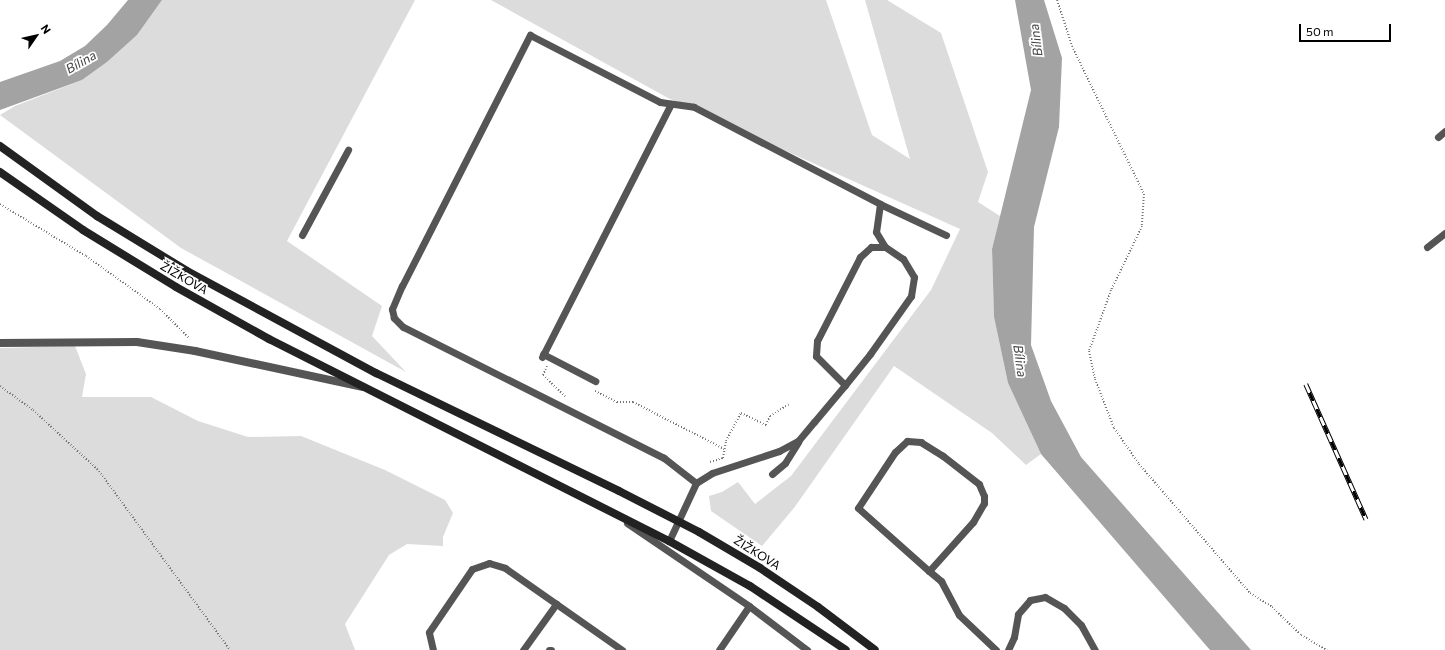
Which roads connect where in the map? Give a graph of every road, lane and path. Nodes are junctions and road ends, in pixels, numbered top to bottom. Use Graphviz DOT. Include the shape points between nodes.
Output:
graph roads {
  1 [pos="1057,0"];
  2 [pos="671,104"];
  3 [pos="1445,131"];
  4 [pos="1438,137"];
  5 [pos="0,146"];
  6 [pos="348,150"];
  7 [pos="0,172"];
  8 [pos="0,204"];
  9 [pos="880,204"];
  10 [pos="1445,233"];
  11 [pos="302,235"];
  12 [pos="946,235"];
  13 [pos="885,247"];
  14 [pos="1427,247"];
  15 [pos="0,343"];
  16 [pos="195,351"];
  17 [pos="554,369"];
  18 [pos="594,381"];
  19 [pos="845,385"];
  20 [pos="0,386"];
  21 [pos="366,388"];
  22 [pos="589,388"];
  23 [pos="570,401"];
  24 [pos="790,404"];
  25 [pos="798,441"];
  26 [pos="726,450"];
  27 [pos="707,463"];
  28 [pos="772,474"];
  29 [pos="696,483"];
  30 [pos="609,510"];
  31 [pos="678,521"];
  32 [pos="669,541"];
  33 [pos="929,571"];
  34 [pos="556,604"];
  35 [pos="749,606"];
  36 [pos="230,650"];
  37 [pos="433,650"];
  38 [pos="523,650"];
  39 [pos="622,650"];
  40 [pos="719,650"];
  41 [pos="807,650"];
  42 [pos="846,650"];
  43 [pos="875,650"];
  44 [pos="996,650"];
  45 [pos="1008,650"];
  46 [pos="1096,650"];
  47 [pos="1327,650"];
  1 -- 47 [label="path" via="1072,46 1144,194 1142,226 1111,290 1089,350 1095,379 1114,428 1144,470 1250,593 1272,607 1301,635"];
  2 -- 9 [label="lane" via="694,107"];
  2 -- 18 [label="lane" via="543,355"];
  2 -- 29 [label="lane" via="660,102 530,35 404,280 392,309 394,318 403,327 664,458"];
  3 -- 4 [label="lane"];
  5 -- 31 [label="main road, ŽIŽKOVA" via="97,216 187,271 376,373"];
  6 -- 11 [label="lane"];
  7 -- 21 [label="main road, ŽIŽKOVA" via="83,230 176,287"];
  8 -- 16 [label="path" via="86,256 160,309 189,336"];
  9 -- 12 [label="lane"];
  9 -- 13 [label="lane" via="876,232"];
  10 -- 14 [label="lane"];
  13 -- 19 [label="lane" via="903,259 914,277 911,296"];
  13 -- 19 [label="lane" via="871,247 860,257 817,341 816,356"];
  15 -- 16 [label="street, ŽIŽKOVA" via="136,342"];
  16 -- 21 [label="street, ŽIŽKOVA"];
  17 -- 23 [label="path" via="547,366 543,374"];
  19 -- 25 [label="lane"];
  20 -- 36 [label="path" via="33,410 99,471"];
  21 -- 30 [label="main road, ŽIŽKOVA"];
  22 -- 26 [label="path" via="617,402 633,402"];
  24 -- 26 [label="path" via="770,416 766,425 741,413 726,441"];
  25 -- 28 [label="lane" via="785,463"];
  25 -- 29 [label="lane" via="779,451 712,473"];
  26 -- 27 [label="path" via="723,458"];
  29 -- 31 [label="lane"];
  30 -- 32 [label="main road, ŽIŽKOVA"];
  30 -- 35 [label="lane, ŽIŽKOVA"];
  31 -- 32 [label="lane"];
  31 -- 43 [label="main road, ŽIŽKOVA" via="760,568"];
  32 -- 42 [label="main road, ŽIŽKOVA" via="750,586"];
  33 -- 33 [label="lane" via="858,508 895,452 907,441 921,442 943,456 979,484 984,496 984,503 973,522"];
  33 -- 44 [label="lane" via="941,581 960,615"];
  34 -- 37 [label="lane" via="505,568 489,563 472,569 429,632"];
  34 -- 38 [label="lane"];
  34 -- 39 [label="lane"];
  35 -- 40 [label="lane"];
  35 -- 41 [label="lane, ŽIŽKOVA"];
  45 -- 46 [label="lane" via="1014,637 1018,614 1030,600 1045,597 1064,608 1081,625"];
}
